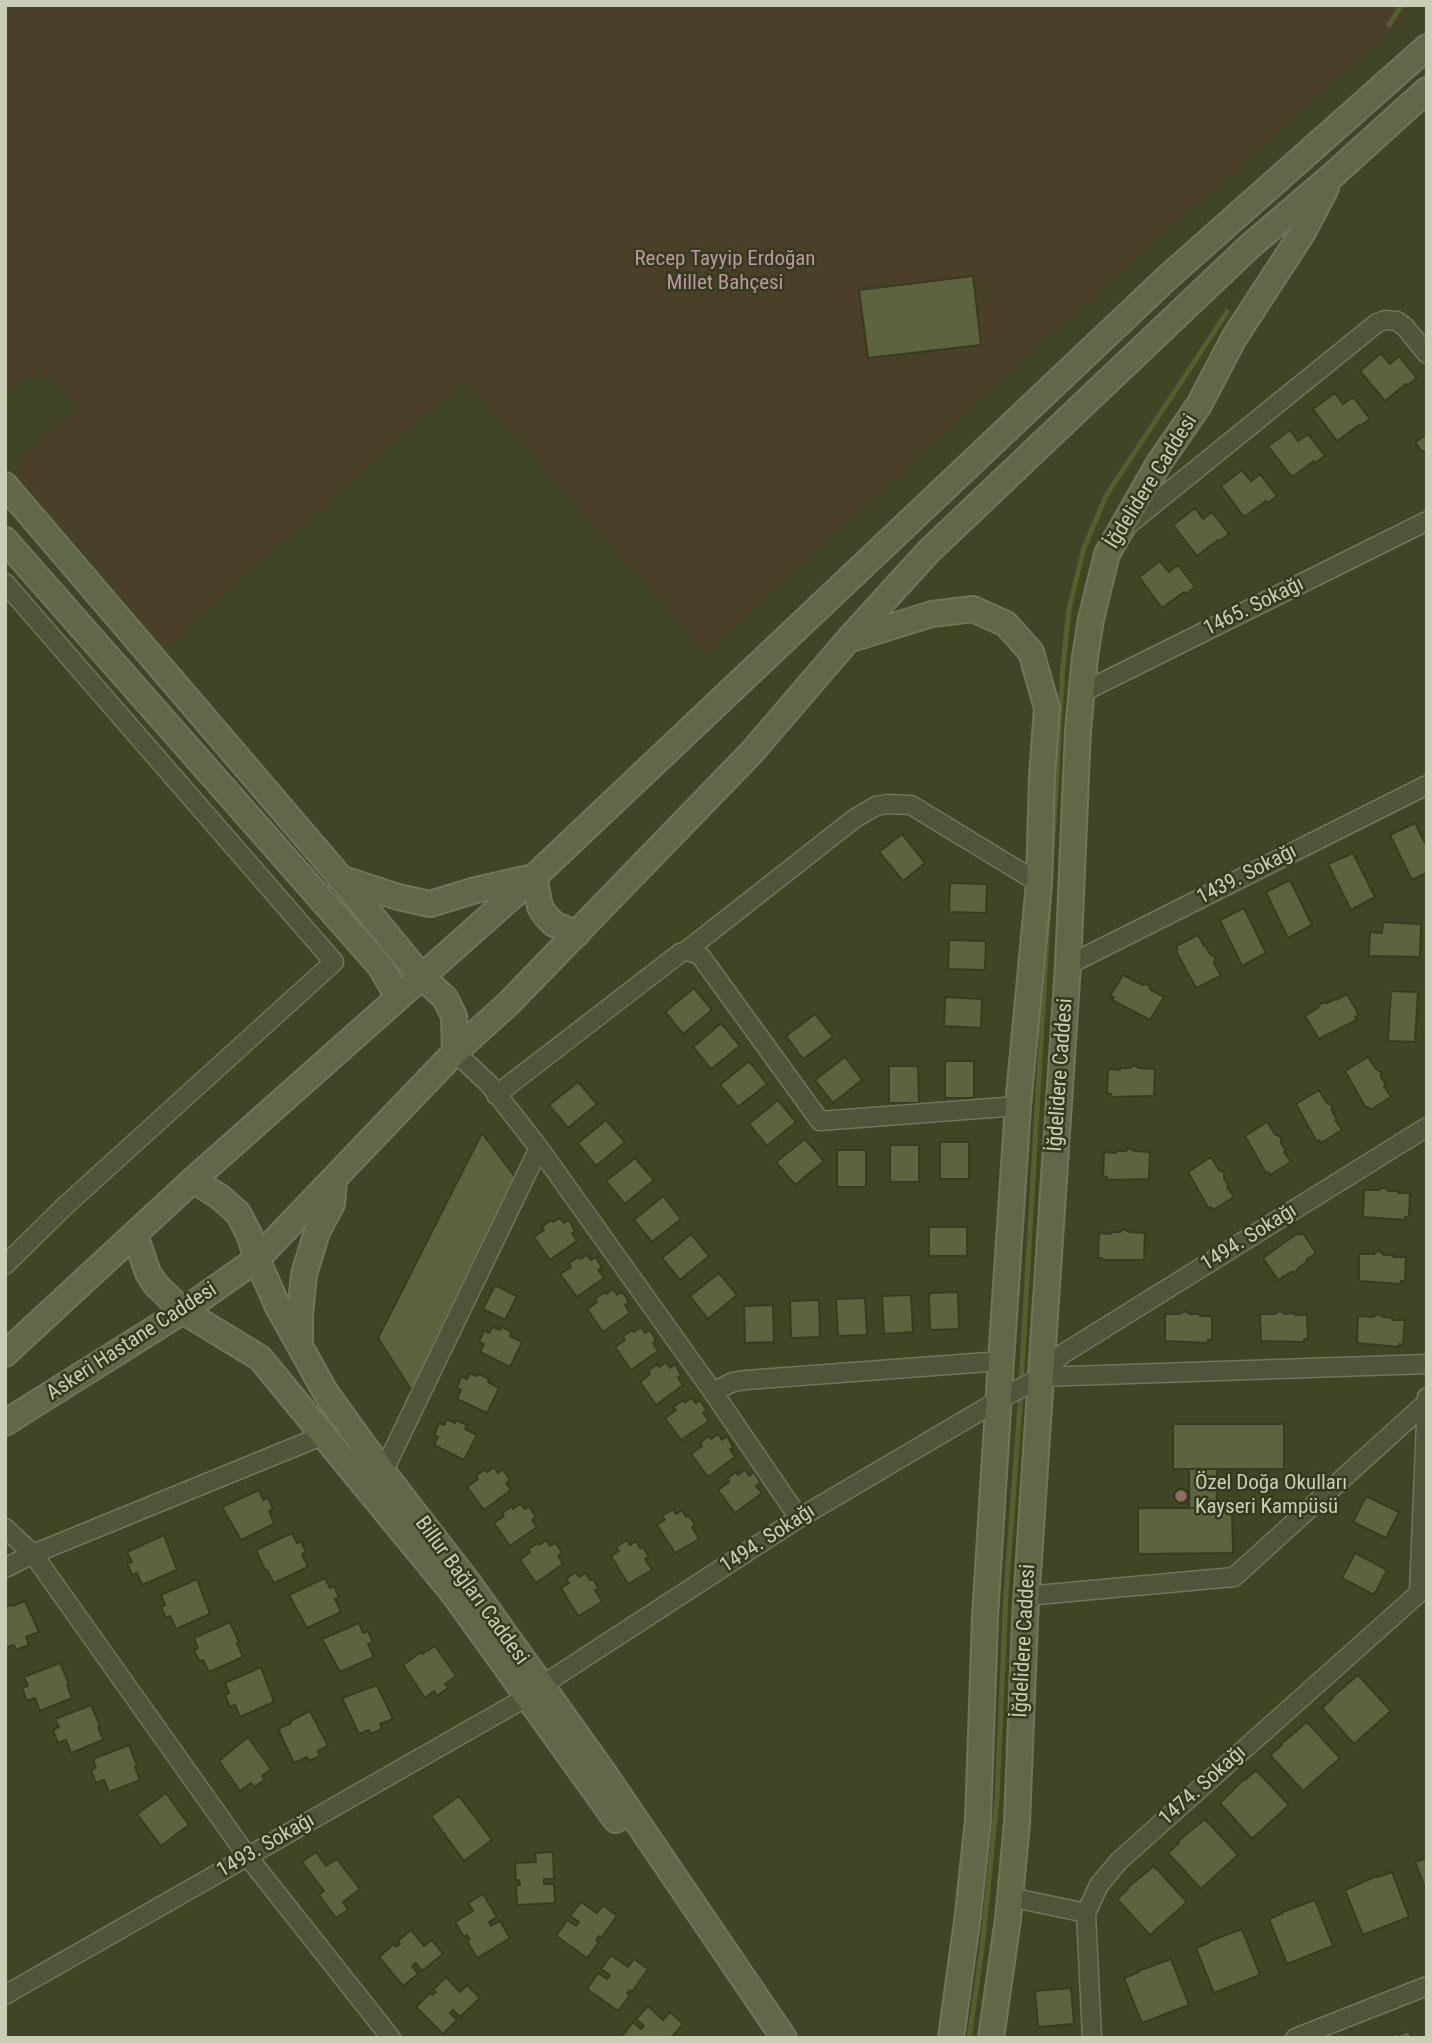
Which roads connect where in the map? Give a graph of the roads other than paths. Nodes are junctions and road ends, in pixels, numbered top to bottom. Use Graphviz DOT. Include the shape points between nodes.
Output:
graph roads {
  1 [pos="1427,47"];
  2 [pos="1426,93"];
  3 [pos="1333,175"];
  4 [pos="1427,354"];
  5 [pos="5,485"];
  6 [pos="1427,521"];
  7 [pos="1118,533"];
  8 [pos="5,540"];
  9 [pos="5,583"];
  10 [pos="848,640"];
  11 [pos="1081,693"];
  12 [pos="1427,786"];
  13 [pos="340,877"];
  14 [pos="534,877"];
  15 [pos="1039,883"];
  16 [pos="577,934"];
  17 [pos="686,951"];
  18 [pos="1068,965"];
  19 [pos="421,976"];
  20 [pos="398,998"];
  21 [pos="454,1052"];
  22 [pos="496,1095"];
  23 [pos="1018,1106"];
  24 [pos="1427,1127"];
  25 [pos="539,1148"];
  26 [pos="193,1180"];
  27 [pos="334,1180"];
  28 [pos="135,1234"];
  29 [pos="257,1259"];
  30 [pos="5,1265"];
  31 [pos="183,1311"];
  32 [pos="300,1344"];
  33 [pos="5,1354"];
  34 [pos="1001,1361"];
  35 [pos="1427,1364"];
  36 [pos="1038,1379"];
  37 [pos="713,1392"];
  38 [pos="1007,1396"];
  39 [pos="1427,1396"];
  40 [pos="1427,1402"];
  41 [pos="5,1423"];
  42 [pos="324,1435"];
  43 [pos="383,1472"];
  44 [pos="799,1518"];
  45 [pos="5,1528"];
  46 [pos="33,1555"];
  47 [pos="5,1567"];
  48 [pos="1424,1592"];
  49 [pos="1026,1596"];
  50 [pos="534,1692"];
  51 [pos="248,1857"];
  52 [pos="1010,1897"];
  53 [pos="1086,1913"];
  54 [pos="1427,1986"];
  55 [pos="5,1995"];
  56 [pos="753,2008"];
  57 [pos="391,2038"];
  58 [pos="764,2038"];
  59 [pos="784,2038"];
  60 [pos="951,2038"];
  61 [pos="991,2038"];
  62 [pos="1092,2038"];
  63 [pos="1295,2038"];
  1 -- 14 [label="street" via="1168,277"];
  2 -- 3 [label="street, Askeri Hastane Caddesi"];
  3 -- 7 [label="street, İğdelidere Caddesi" via="1303,232"];
  3 -- 10 [label="street, Askeri Hastane Caddesi" via="1249,247 929,551"];
  4 -- 7 [label="street" via="1397,321 1377,323"];
  5 -- 13 [label="street"];
  6 -- 11 [label="street, 1465. Sokağı"];
  7 -- 11 [label="street, İğdelidere Caddesi" via="1096,591"];
  8 -- 20 [label="street" via="380,967"];
  9 -- 30 [label="street" via="334,962"];
  10 -- 15 [label="street, İğdelidere Caddesi" via="932,614 973,609 1006,624 1031,652 1047,709"];
  10 -- 16 [label="street, Askeri Hastane Caddesi" via="752,752"];
  11 -- 18 [label="street, İğdelidere Caddesi"];
  12 -- 18 [label="street, 1439. Sokağı"];
  13 -- 14 [label="street" via="430,904"];
  13 -- 19 [label="street"];
  14 -- 16 [label="street" via="546,916"];
  14 -- 19 [label="street"];
  15 -- 17 [label="street" via="911,805 876,806"];
  15 -- 23 [label="street, İğdelidere Caddesi"];
  16 -- 21 [label="street, Askeri Hastane Caddesi"];
  17 -- 22 [label="street"];
  17 -- 23 [label="street" via="702,958 820,1121"];
  18 -- 36 [label="street, İğdelidere Caddesi"];
  19 -- 20 [label="street"];
  19 -- 21 [label="street" via="454,1016"];
  20 -- 26 [label="street"];
  21 -- 22 [label="street"];
  21 -- 27 [label="street, Askeri Hastane Caddesi"];
  22 -- 25 [label="street"];
  23 -- 34 [label="street, İğdelidere Caddesi"];
  24 -- 36 [label="street, 1494. Sokağı" via="1061,1355"];
  25 -- 37 [label="street"];
  25 -- 43 [label="street"];
  26 -- 28 [label="street"];
  26 -- 29 [label="street, Billur Bağları Caddesi" via="237,1213"];
  27 -- 29 [label="street, Askeri Hastane Caddesi"];
  27 -- 32 [label="street" via="332,1204 317,1232 304,1274"];
  28 -- 31 [label="street, Billur Bağları Caddesi" via="148,1273"];
  28 -- 33 [label="street"];
  29 -- 31 [label="street, Askeri Hastane Caddesi"];
  29 -- 32 [label="street, Billur Bağları Caddesi"];
  31 -- 41 [label="street, Askeri Hastane Caddesi"];
  31 -- 42 [label="street, Billur Bağları Caddesi" via="260,1358"];
  32 -- 43 [label="street, Billur Bağları Caddesi" via="326,1393"];
  34 -- 37 [label="street" via="746,1380"];
  34 -- 38 [label="street, İğdelidere Caddesi"];
  35 -- 36 [label="street"];
  36 -- 38 [label="street, 1494. Sokağı"];
  36 -- 49 [label="street, İğdelidere Caddesi"];
  37 -- 44 [label="street"];
  38 -- 44 [label="street, 1494. Sokağı"];
  38 -- 60 [label="street, İğdelidere Caddesi" via="986,1592 978,1820"];
  39 -- 40 [label="street"];
  40 -- 48 [label="street"];
  40 -- 49 [label="street" via="1234,1577"];
  42 -- 46 [label="street"];
  42 -- 50 [label="street, Billur Bağları Caddesi"];
  43 -- 50 [label="street, Billur Bağları Caddesi" via="467,1581"];
  44 -- 50 [label="street, 1494. Sokağı"];
  45 -- 46 [label="street"];
  46 -- 47 [label="street"];
  46 -- 51 [label="street"];
  48 -- 53 [label="street, 1474. Sokağı" via="1119,1861 1098,1885"];
  49 -- 52 [label="street, İğdelidere Caddesi" via="1020,1776"];
  50 -- 51 [label="street, 1493. Sokağı"];
  50 -- 56 [label="street, Billur Bağları Caddesi" via="606,1776"];
  51 -- 55 [label="street, 1493. Sokağı"];
  51 -- 57 [label="street"];
  52 -- 53 [label="street"];
  52 -- 61 [label="street, İğdelidere Caddesi"];
  53 -- 62 [label="street, 1474. Sokağı"];
  54 -- 63 [label="street"];
  56 -- 58 [label="street"];
  56 -- 59 [label="street"];
}
